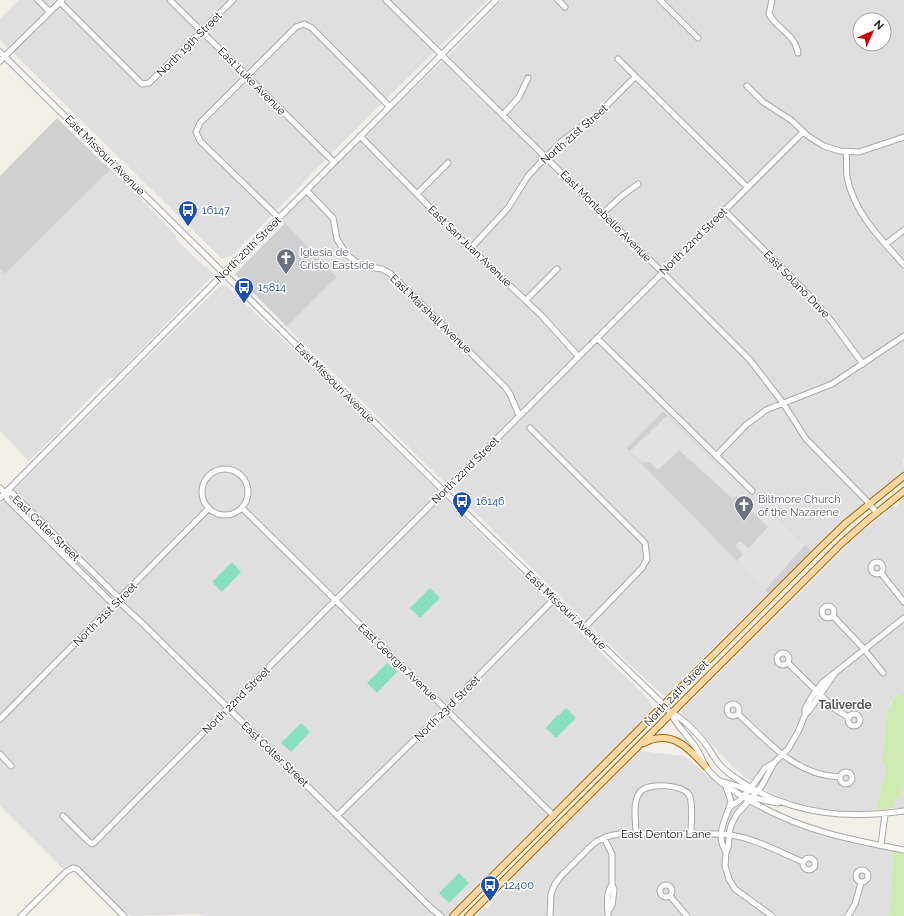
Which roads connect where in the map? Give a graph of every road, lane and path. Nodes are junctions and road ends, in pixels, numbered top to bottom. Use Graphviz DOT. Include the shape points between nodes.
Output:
graph roads {
  1 [pos="38,0"];
  2 [pos="170,0"];
  3 [pos="233,0"];
  4 [pos="386,0"];
  5 [pos="496,0"];
  6 [pos="558,0"];
  7 [pos="660,0"];
  8 [pos="772,0"];
  9 [pos="61,1"];
  10 [pos="565,7"];
  11 [pos="50,12"];
  12 [pos="202,32"];
  13 [pos="698,38"];
  14 [pos="0,52"];
  15 [pos="798,53"];
  16 [pos="441,54"];
  17 [pos="5,57"];
  18 [pos="618,58"];
  19 [pos="0,61"];
  20 [pos="247,76"];
  21 [pos="635,77"];
  22 [pos="528,78"];
  23 [pos="747,86"];
  24 [pos="389,106"];
  25 [pos="503,115"];
  26 [pos="803,132"];
  27 [pos="360,136"];
  28 [pos="904,137"];
  29 [pos="846,152"];
  30 [pos="546,157"];
  31 [pos="334,162"];
  32 [pos="448,163"];
  33 [pos="638,184"];
  34 [pos="747,187"];
  35 [pos="306,191"];
  36 [pos="417,194"];
  37 [pos="724,210"];
  38 [pos="603,213"];
  39 [pos="279,218"];
  40 [pos="904,230"];
  41 [pos="886,244"];
  42 [pos="471,248"];
  43 [pos="904,265"];
  44 [pos="557,269"];
  45 [pos="662,272"];
  46 [pos="224,273"];
  47 [pos="526,300"];
  48 [pos="904,336"];
  49 [pos="596,338"];
  50 [pos="578,356"];
  51 [pos="862,364"];
  52 [pos="783,403"];
  53 [pos="519,415"];
  54 [pos="530,428"];
  55 [pos="716,456"];
  56 [pos="904,476"];
  57 [pos="0,488"];
  58 [pos="444,491"];
  59 [pos="752,491"];
  60 [pos="904,492"];
  61 [pos="5,493"];
  62 [pos="0,498"];
  63 [pos="869,504"];
  64 [pos="208,508"];
  65 [pos="242,508"];
  66 [pos="877,513"];
  67 [pos="881,573"];
  68 [pos="776,592"];
  69 [pos="554,599"];
  70 [pos="119,600"];
  71 [pos="335,600"];
  72 [pos="785,600"];
  73 [pos="904,602"];
  74 [pos="114,605"];
  75 [pos="833,616"];
  76 [pos="904,618"];
  77 [pos="584,628"];
  78 [pos="864,649"];
  79 [pos="788,663"];
  80 [pos="834,673"];
  81 [pos="883,673"];
  82 [pos="815,691"];
  83 [pos="820,695"];
  84 [pos="664,705"];
  85 [pos="228,708"];
  86 [pos="446,709"];
  87 [pos="672,713"];
  88 [pos="738,714"];
  89 [pos="804,715"];
  90 [pos="848,717"];
  91 [pos="0,719"];
  92 [pos="640,745"];
  93 [pos="0,754"];
  94 [pos="783,755"];
  95 [pos="774,763"];
  96 [pos="11,766"];
  97 [pos="705,766"];
  98 [pos="724,770"];
  99 [pos="840,777"];
  100 [pos="716,778"];
  101 [pos="721,782"];
  102 [pos="726,786"];
  103 [pos="750,789"];
  104 [pos="758,791"];
  105 [pos="743,797"];
  106 [pos="750,799"];
  107 [pos="787,804"];
  108 [pos="730,807"];
  109 [pos="904,811"];
  110 [pos="885,814"];
  111 [pos="338,815"];
  112 [pos="63,816"];
  113 [pos="554,816"];
  114 [pos="636,834"];
  115 [pos="691,834"];
  116 [pos="722,834"];
  117 [pos="730,835"];
  118 [pos="604,838"];
  119 [pos="881,845"];
  120 [pos="904,850"];
  121 [pos="726,852"];
  122 [pos="803,862"];
  123 [pos="861,883"];
  124 [pos="670,896"];
  125 [pos="432,909"];
  126 [pos="608,914"];
  127 [pos="21,916"];
  128 [pos="124,916"];
  129 [pos="435,916"];
  130 [pos="442,916"];
  131 [pos="453,916"];
  132 [pos="468,916"];
  133 [pos="550,916"];
  134 [pos="686,916"];
  135 [pos="772,916"];
  136 [pos="848,916"];
  1 -- 11 [label="street"];
  2 -- 12 [label="street, East Luke Avenue"];
  3 -- 12 [label="street, North 19th Street"];
  4 -- 16 [label="street, East Montebello Avenue"];
  5 -- 16 [label="street, North 20th Street"];
  6 -- 10 [label="street"];
  7 -- 13 [label="street"];
  8 -- 15 [label="street" via="770,14 795,42"];
  9 -- 11 [label="street"];
  9 -- 12 [label="street, North 19th Street" via="142,84 150,83"];
  11 -- 17 [label="street"];
  12 -- 20 [label="street, East Luke Avenue"];
  14 -- 17 [label="street, East Missouri Avenue"];
  16 -- 24 [label="street, North 20th Street"];
  16 -- 25 [label="street, East Montebello Avenue"];
  17 -- 19 [label="street"];
  17 -- 46 [label="street, East Missouri Avenue"];
  18 -- 21 [label="street"];
  20 -- 24 [label="street" via="296,27 304,24 312,28"];
  20 -- 31 [label="street, East Luke Avenue"];
  20 -- 39 [label="street" via="200,123 196,132 200,141"];
  21 -- 30 [label="street, North 21st Street" via="596,116 562,141"];
  21 -- 34 [label="street"];
  22 -- 25 [label="street" via="519,97"];
  23 -- 26 [label="street" via="763,102 791,120"];
  24 -- 27 [label="street, North 20th Street"];
  25 -- 30 [label="street, East Montebello Avenue"];
  26 -- 29 [label="street" via="824,146"];
  26 -- 34 [label="street, North 22nd Street"];
  27 -- 31 [label="street, North 20th Street"];
  27 -- 36 [label="street, East San Juan Avenue"];
  28 -- 29 [label="street" via="866,150"];
  29 -- 41 [label="street" via="847,176 855,200 867,223"];
  30 -- 38 [label="street, East Montebello Avenue"];
  30 -- 42 [label="street, North 21st Street" via="528,176 508,208"];
  31 -- 35 [label="street, North 20th Street"];
  32 -- 36 [label="street"];
  33 -- 38 [label="street"];
  34 -- 37 [label="street, North 22nd Street"];
  35 -- 39 [label="street, North 20th Street"];
  35 -- 53 [label="street, East Marshall Avenue" via="333,218 337,240 346,254 364,266 382,269 391,274 504,387"];
  36 -- 42 [label="street, East San Juan Avenue"];
  37 -- 45 [label="street, North 22nd Street"];
  37 -- 51 [label="street, East Solano Drive" via="817,303"];
  38 -- 45 [label="street, East Montebello Avenue"];
  39 -- 46 [label="street, North 20th Street"];
  40 -- 41 [label="street"];
  41 -- 43 [label="street"];
  42 -- 47 [label="street, East San Juan Avenue"];
  44 -- 47 [label="street"];
  45 -- 49 [label="street, North 22nd Street"];
  45 -- 52 [label="street, East Montebello Avenue" via="750,360"];
  46 -- 58 [label="street, East Missouri Avenue"];
  46 -- 61 [label="street, North 20th Street"];
  47 -- 50 [label="street, East San Juan Avenue"];
  48 -- 51 [label="street"];
  49 -- 50 [label="street, North 22nd Street"];
  49 -- 55 [label="street"];
  50 -- 53 [label="street, North 22nd Street"];
  51 -- 52 [label="street" via="832,384"];
  52 -- 55 [label="street" via="753,419"];
  52 -- 63 [label="street, East Montebello Avenue" via="806,439"];
  53 -- 58 [label="street, North 22nd Street"];
  54 -- 77 [label="street" via="645,543 647,559 640,571"];
  55 -- 59 [label="street"];
  56 -- 63 [label="main road, North 24th Street"];
  57 -- 61 [label="street, East Colter Street"];
  58 -- 69 [label="street, East Missouri Avenue"];
  58 -- 71 [label="street, North 22nd Street"];
  60 -- 66 [label="main road, North 24th Street"];
  61 -- 62 [label="street, North 20th Street"];
  61 -- 70 [label="street, East Colter Street" via="12,493"];
  61 -- 74 [label="street, East Colter Street" via="7,499"];
  63 -- 66 [label="street, East Montebello Avenue"];
  63 -- 68 [label="main road, North 24th Street"];
  64 -- 65 [label="street" via="222,515 236,513"];
  64 -- 65 [label="street" via="202,494 206,480 211,474 225,469 233,470 245,480 248,495"];
  64 -- 70 [label="street, North 21st Street"];
  65 -- 71 [label="street, East Georgia Avenue"];
  66 -- 72 [label="main road, North 24th Street"];
  67 -- 73 [label="street"];
  68 -- 72 [label="main road"];
  68 -- 84 [label="main road, North 24th Street"];
  69 -- 77 [label="street, East Missouri Avenue"];
  69 -- 86 [label="street, North 23rd Street"];
  70 -- 74 [label="street, North 21st Street"];
  70 -- 85 [label="street, East Colter Street"];
  71 -- 85 [label="street, North 22nd Street"];
  71 -- 86 [label="street, East Georgia Avenue"];
  72 -- 87 [label="main road, North 24th Street"];
  74 -- 91 [label="street, North 21st Street"];
  75 -- 78 [label="street"];
  76 -- 78 [label="street"];
  77 -- 84 [label="street, East Missouri Avenue"];
  78 -- 80 [label="street"];
  78 -- 81 [label="street"];
  79 -- 82 [label="street"];
  80 -- 82 [label="street"];
  80 -- 83 [label="street"];
  82 -- 83 [label="street"];
  82 -- 89 [label="street"];
  83 -- 89 [label="street"];
  83 -- 90 [label="street"];
  84 -- 87 [label="street, East Missouri Avenue"];
  84 -- 113 [label="main road, North 24th Street"];
  85 -- 111 [label="street, East Colter Street"];
  85 -- 112 [label="street, North 22nd Street" via="92,844"];
  86 -- 111 [label="street, North 23rd Street"];
  86 -- 113 [label="street, East Georgia Avenue"];
  87 -- 92 [label="main road, North 24th Street"];
  87 -- 97 [label="street" via="692,741"];
  87 -- 98 [label="street" via="699,737"];
  88 -- 94 [label="street"];
  89 -- 94 [label="street" via="793,742"];
  92 -- 97 [label="main road" via="658,738 670,739 690,750"];
  92 -- 132 [label="main road, North 24th Street"];
  93 -- 96 [label="street"];
  94 -- 95 [label="street"];
  94 -- 99 [label="street" via="796,765 815,773"];
  95 -- 103 [label="street" via="762,771"];
  95 -- 104 [label="street"];
  97 -- 100 [label="street"];
  98 -- 100 [label="street"];
  98 -- 103 [label="street"];
  100 -- 101 [label="street"];
  101 -- 102 [label="street"];
  101 -- 103 [label="street"];
  102 -- 105 [label="street"];
  102 -- 108 [label="street" via="731,801"];
  103 -- 104 [label="street"];
  103 -- 105 [label="street"];
  104 -- 106 [label="street"];
  104 -- 107 [label="street"];
  105 -- 106 [label="street"];
  105 -- 108 [label="street"];
  106 -- 107 [label="street"];
  106 -- 117 [label="street" via="737,814"];
  106 -- 119 [label="street" via="783,818 821,832"];
  107 -- 110 [label="street" via="825,814"];
  108 -- 116 [label="street" via="722,826"];
  109 -- 110 [label="street"];
  110 -- 119 [label="street"];
  111 -- 125 [label="street, East Colter Street"];
  113 -- 131 [label="main road, North 24th Street"];
  114 -- 115 [label="street, East Denton Lane"];
  114 -- 115 [label="street" via="638,796 643,790 655,786 680,788 688,793 691,801"];
  114 -- 118 [label="street, East Denton Lane" via="614,834"];
  115 -- 116 [label="street, East Denton Lane"];
  116 -- 117 [label="street, East Denton Lane"];
  116 -- 121 [label="street"];
  117 -- 121 [label="street"];
  117 -- 122 [label="street" via="744,837"];
  118 -- 126 [label="street" via="612,854 612,884 606,898"];
  118 -- 133 [label="street" via="592,845 562,874 551,894"];
  119 -- 120 [label="street"];
  121 -- 135 [label="street" via="726,872 735,889"];
  123 -- 136 [label="street" via="855,904"];
  124 -- 134 [label="street"];
  125 -- 129 [label="street, East Colter Street"];
  125 -- 130 [label="street, East Colter Street"];
  127 -- 128 [label="street" via="73,868"];
}
